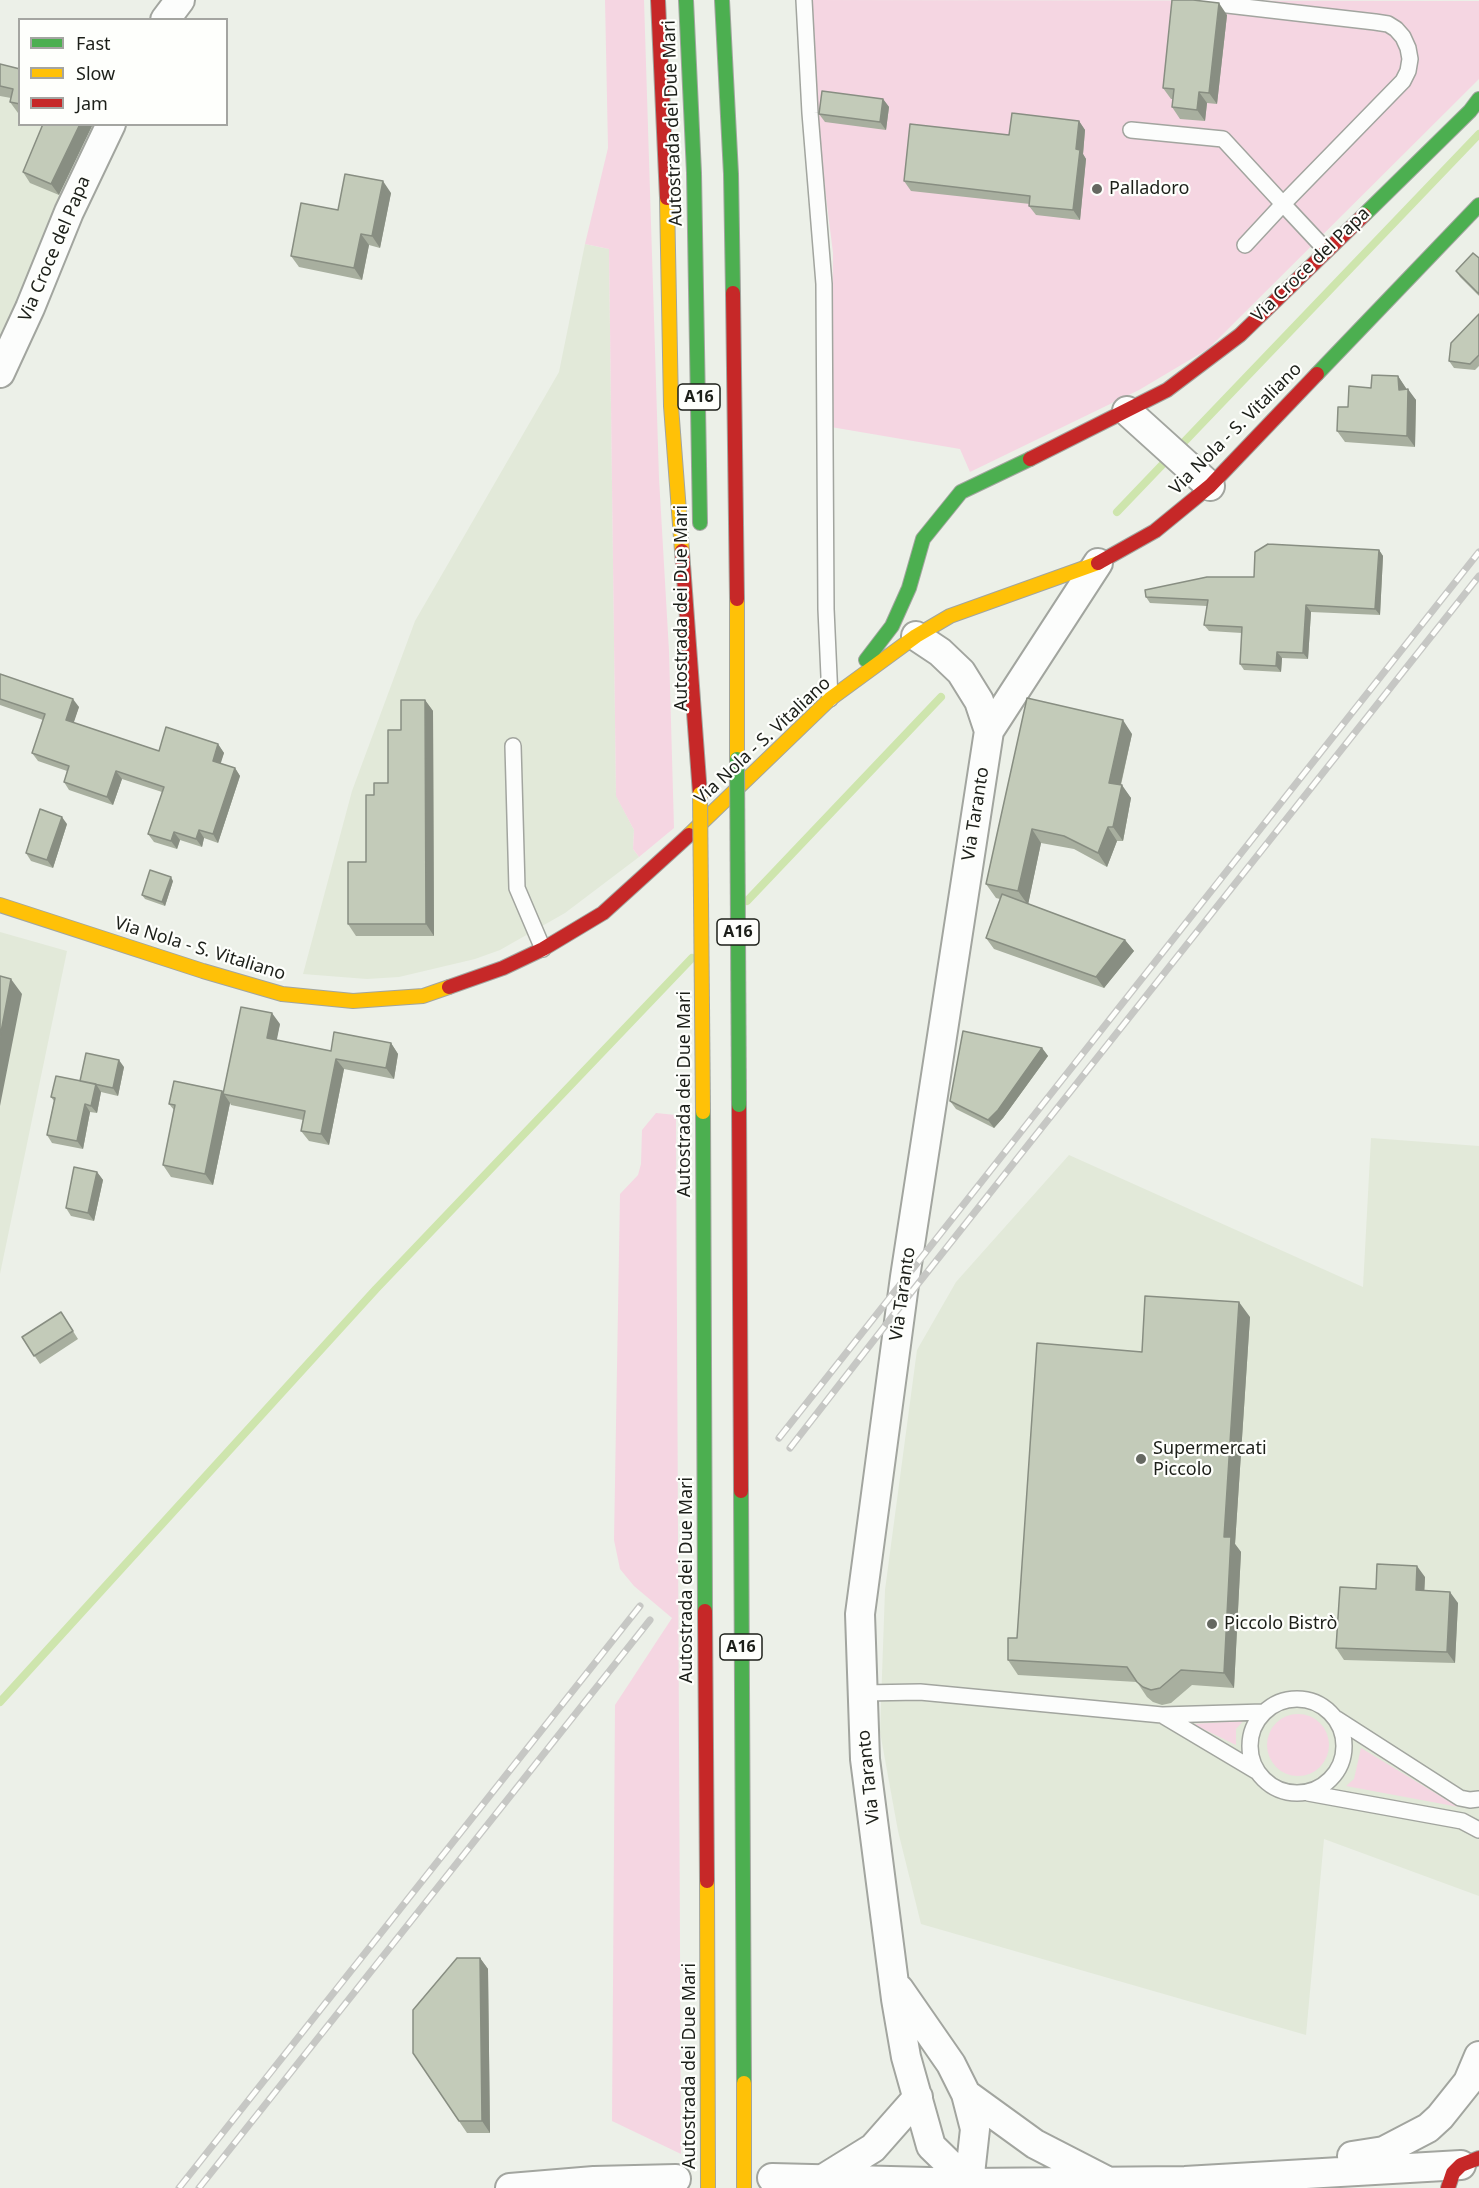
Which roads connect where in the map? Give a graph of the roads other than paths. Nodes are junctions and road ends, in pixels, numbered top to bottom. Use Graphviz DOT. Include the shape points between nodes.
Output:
graph roads {
  1 [pos="180,0"];
  2 [pos="658,0"];
  3 [pos="686,0"];
  4 [pos="722,0"];
  5 [pos="804,0"];
  6 [pos="1184,0"];
  7 [pos="166,18"];
  8 [pos="1479,99"];
  9 [pos="110,126"];
  10 [pos="1131,130"];
  11 [pos="1283,204"];
  12 [pos="1479,205"];
  13 [pos="1245,245"];
  14 [pos="1326,250"];
  15 [pos="0,373"];
  16 [pos="1127,411"];
  17 [pos="1210,486"];
  18 [pos="700,535"];
  19 [pos="1098,563"];
  20 [pos="909,588"];
  21 [pos="700,606"];
  22 [pos="916,636"];
  23 [pos="830,699"];
  24 [pos="989,731"];
  25 [pos="513,746"];
  26 [pos="700,794"];
  27 [pos="0,906"];
  28 [pos="543,949"];
  29 [pos="862,1694"];
  30 [pos="1264,1712"];
  31 [pos="1162,1715"];
  32 [pos="1336,1719"];
  33 [pos="1256,1771"];
  34 [pos="1308,1793"];
  35 [pos="1479,1799"];
  36 [pos="1479,1830"];
  37 [pos="895,1983"];
  38 [pos="1479,2056"];
  39 [pos="966,2094"];
  40 [pos="918,2097"];
  41 [pos="1465,2163"];
  42 [pos="1256,2177"];
  43 [pos="772,2178"];
  44 [pos="676,2179"];
  45 [pos="823,2179"];
  46 [pos="1108,2181"];
  47 [pos="969,2183"];
  48 [pos="620,2184"];
  49 [pos="510,2188"];
  50 [pos="708,2188"];
  51 [pos="744,2188"];
  52 [pos="1357,2188"];
  1 -- 7 [label="street"];
  2 -- 26 [label="main road" via="671,406"];
  3 -- 18 [label="main road, Autostrada dei Due Mari / A16" via="694,172"];
  4 -- 51 [label="main road, A16, bridge" via="736,397"];
  5 -- 23 [label="lane" via="824,284"];
  6 -- 11 [label="lane" via="1388,24 1408,48 1410,59 1403,81"];
  8 -- 14 [label="main road, Via Croce del Papa"];
  9 -- 15 [label="street, Via Croce del Papa"];
  10 -- 11 [label="lane" via="1223,139"];
  11 -- 13 [label="lane"];
  11 -- 14 [label="lane"];
  12 -- 17 [label="main road, Via Nola - S. Vitaliano"];
  14 -- 16 [label="main road, Via Croce del Papa" via="1240,335 1167,390"];
  16 -- 17 [label="street"];
  16 -- 20 [label="main road, Via Croce del Papa" via="961,492 923,539"];
  17 -- 19 [label="main road, Via Nola - S. Vitaliano" via="1155,531"];
  19 -- 22 [label="main road, Via Nola - S. Vitaliano" via="950,616"];
  19 -- 24 [label="street"];
  20 -- 22 [label="main road, Via Croce del Papa"];
  20 -- 23 [label="main road, Via Croce del Papa" via="892,626"];
  21 -- 26 [label="main road, Autostrada dei Due Mari / A16"];
  22 -- 23 [label="main road, Via Nola - S. Vitaliano"];
  22 -- 24 [label="street, Via Taranto" via="961,672 979,701"];
  23 -- 28 [label="main road, Via Nola - S. Vitaliano" via="648,874 603,913"];
  24 -- 29 [label="street, Via Taranto" via="905,1277 866,1568 860,1614"];
  25 -- 28 [label="lane" via="517,888"];
  26 -- 50 [label="main road, Autostrada dei Due Mari / A16, bridge"];
  27 -- 28 [label="main road, Via Nola - S. Vitaliano" via="282,994 353,1001 423,996 503,968"];
  29 -- 31 [label="lane" via="920,1692"];
  29 -- 37 [label="street, Via Taranto" via="865,1759"];
  30 -- 31 [label="lane"];
  30 -- 32 [label="lane" via="1277,1703 1302,1699 1324,1707"];
  30 -- 33 [label="lane" via="1254,1725 1250,1741"];
  31 -- 33 [label="lane"];
  32 -- 34 [label="lane" via="1345,1750 1341,1766 1327,1783"];
  32 -- 35 [label="lane" via="1460,1798"];
  33 -- 34 [label="lane" via="1278,1790"];
  34 -- 36 [label="lane" via="1462,1821"];
  37 -- 39 [label="street, Via Taranto" via="951,2064"];
  37 -- 40 [label="street, Via Taranto" via="906,2057"];
  38 -- 42 [label="street" via="1468,2082 1453,2102 1416,2136 1384,2151 1277,2167"];
  39 -- 46 [label="street, Via Taranto" via="1035,2144"];
  39 -- 47 [label="street, Via Taranto" via="975,2129"];
  40 -- 45 [label="street" via="873,2148"];
  40 -- 47 [label="street, Via Taranto" via="931,2146"];
  41 -- 42 [label="street"];
  42 -- 46 [label="street"];
  42 -- 52 [label="street"];
  43 -- 45 [label="street"];
  44 -- 48 [label="street"];
  45 -- 47 [label="street"];
  46 -- 47 [label="street"];
  48 -- 49 [label="street"];
}
